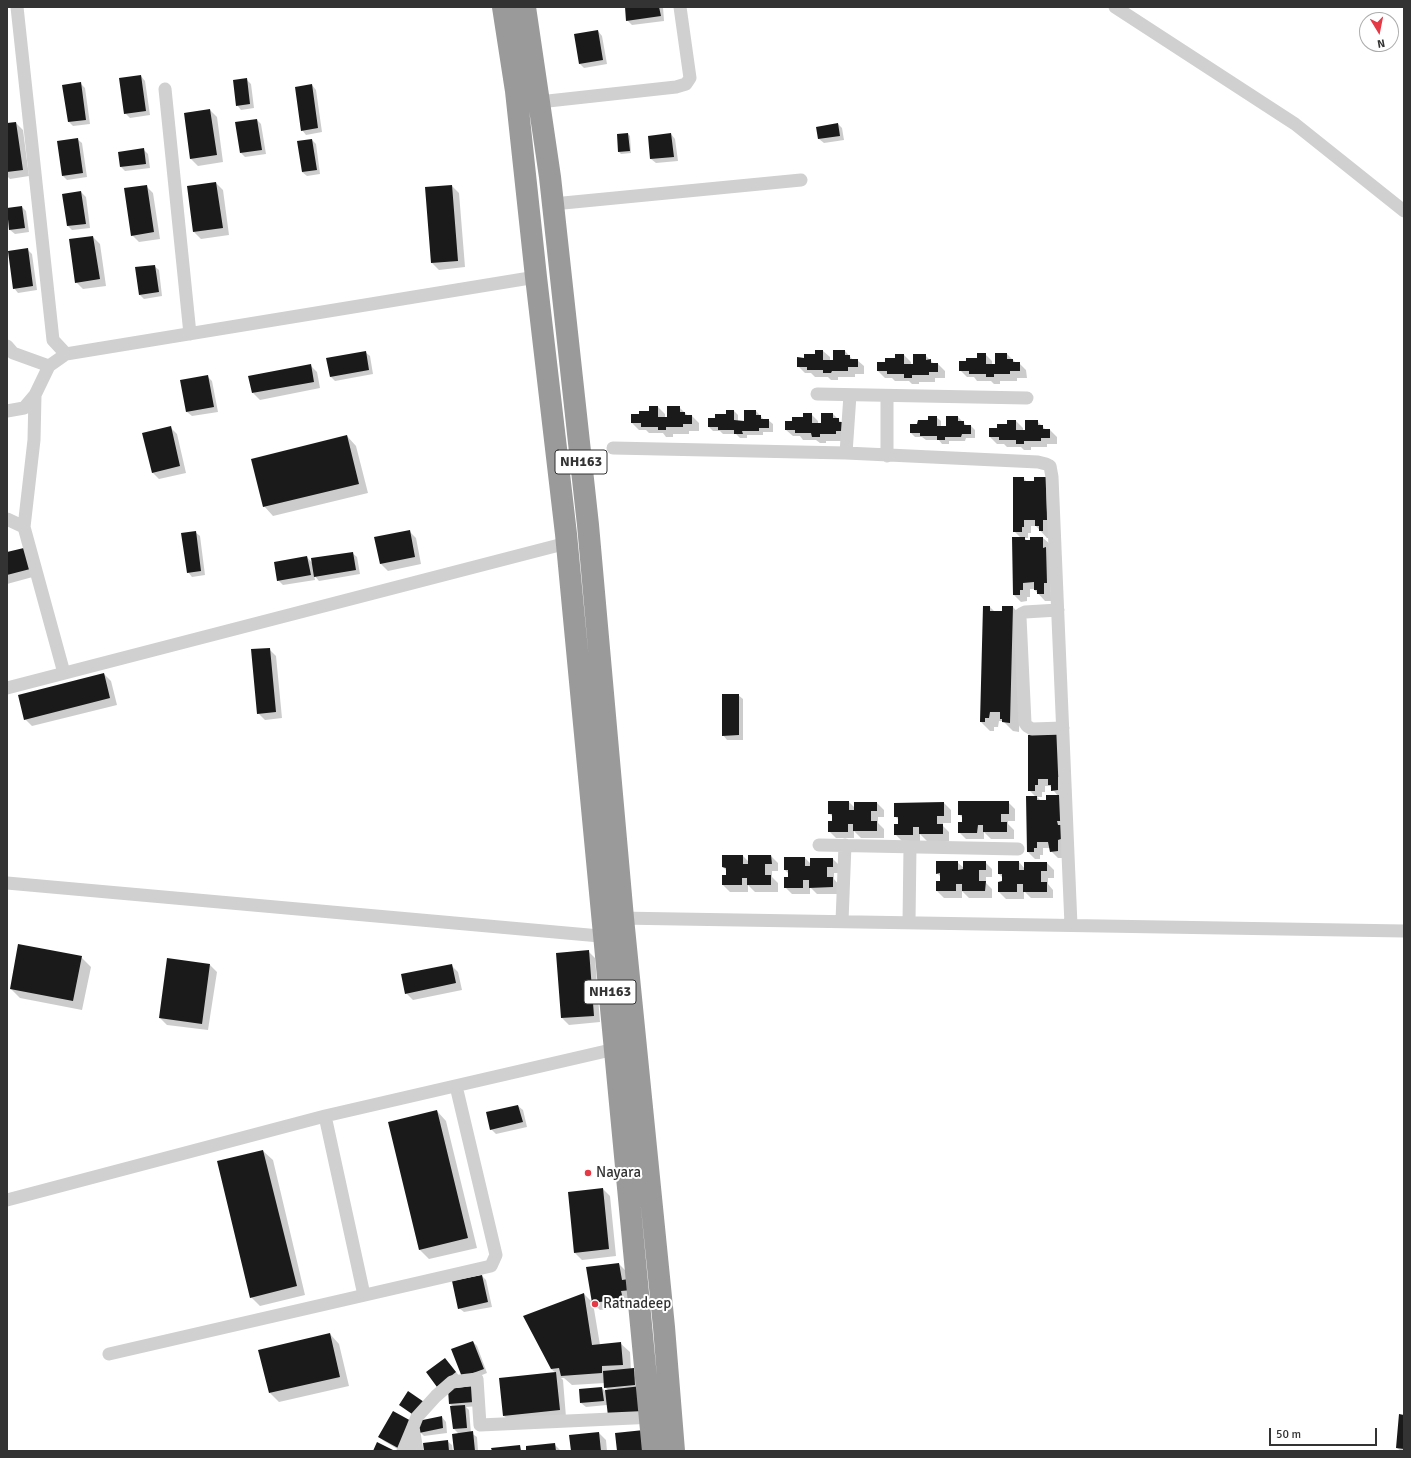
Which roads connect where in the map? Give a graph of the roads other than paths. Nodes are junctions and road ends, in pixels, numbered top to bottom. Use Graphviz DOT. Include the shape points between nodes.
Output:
graph roads {
  1 [pos="17,7"];
  2 [pos="503,7"];
  3 [pos="525,7"];
  4 [pos="680,7"];
  5 [pos="1115,7"];
  6 [pos="165,89"];
  7 [pos="539,102"];
  8 [pos="801,180"];
  9 [pos="553,204"];
  10 [pos="1404,211"];
  11 [pos="536,277"];
  12 [pos="190,334"];
  13 [pos="7,346"];
  14 [pos="66,354"];
  15 [pos="49,366"];
  16 [pos="817,394"];
  17 [pos="34,395"];
  18 [pos="850,395"];
  19 [pos="887,396"];
  20 [pos="1027,398"];
  21 [pos="7,411"];
  22 [pos="613,448"];
  23 [pos="846,453"];
  24 [pos="887,456"];
  25 [pos="7,519"];
  26 [pos="24,527"];
  27 [pos="567,543"];
  28 [pos="1058,610"];
  29 [pos="64,673"];
  30 [pos="7,688"];
  31 [pos="1063,728"];
  32 [pos="819,845"];
  33 [pos="845,845"];
  34 [pos="910,847"];
  35 [pos="1018,849"];
  36 [pos="7,883"];
  37 [pos="842,921"];
  38 [pos="909,922"];
  39 [pos="1071,925"];
  40 [pos="613,927"];
  41 [pos="1404,927"];
  42 [pos="1404,931"];
  43 [pos="1404,936"];
  44 [pos="615,1049"];
  45 [pos="456,1086"];
  46 [pos="325,1116"];
  47 [pos="7,1200"];
  48 [pos="364,1295"];
  49 [pos="109,1354"];
  50 [pos="660,1417"];
  51 [pos="413,1427"];
  52 [pos="403,1451"];
  53 [pos="417,1451"];
  54 [pos="653,1451"];
  55 [pos="674,1451"];
  1 -- 14 [label="street" via="53,340"];
  2 -- 11 [label="highway, NH163" via="516,90"];
  3 -- 7 [label="highway, NH163"];
  4 -- 7 [label="street" via="690,78 686,84"];
  5 -- 10 [label="street" via="1295,124"];
  6 -- 12 [label="street"];
  7 -- 9 [label="highway, NH163"];
  8 -- 9 [label="street"];
  9 -- 40 [label="highway, NH163" via="588,526"];
  11 -- 12 [label="street"];
  11 -- 27 [label="highway, NH163"];
  12 -- 14 [label="street"];
  13 -- 15 [label="street" via="13,354"];
  14 -- 15 [label="street"];
  15 -- 17 [label="street"];
  16 -- 18 [label="street"];
  17 -- 21 [label="street" via="24,408"];
  17 -- 26 [label="street" via="34,440"];
  18 -- 19 [label="street"];
  18 -- 23 [label="street"];
  19 -- 20 [label="street"];
  19 -- 24 [label="street"];
  22 -- 23 [label="street"];
  23 -- 24 [label="street"];
  24 -- 28 [label="street" via="1038,462 1050,466"];
  25 -- 26 [label="street"];
  26 -- 29 [label="street"];
  27 -- 29 [label="street"];
  27 -- 40 [label="highway, NH163"];
  28 -- 31 [label="street"];
  28 -- 31 [label="street" via="1025,612 1020,617 1025,723 1032,729"];
  29 -- 30 [label="street"];
  31 -- 39 [label="street"];
  32 -- 33 [label="street"];
  33 -- 34 [label="street"];
  33 -- 37 [label="street"];
  34 -- 35 [label="street"];
  34 -- 38 [label="street"];
  36 -- 40 [label="street"];
  37 -- 38 [label="street"];
  37 -- 40 [label="street"];
  38 -- 39 [label="street"];
  39 -- 42 [label="street"];
  40 -- 44 [label="highway, NH163"];
  40 -- 50 [label="highway, NH163" via="664,1327"];
  41 -- 42 [label="street"];
  42 -- 43 [label="street"];
  44 -- 45 [label="street"];
  44 -- 50 [label="highway, NH163"];
  45 -- 46 [label="street"];
  45 -- 48 [label="street" via="496,1255 494,1261 491,1266"];
  46 -- 47 [label="street"];
  46 -- 48 [label="street"];
  48 -- 49 [label="street"];
  50 -- 51 [label="street" via="480,1425 477,1379 452,1382 417,1417"];
  50 -- 54 [label="highway, NH163"];
  50 -- 55 [label="highway, NH163"];
  51 -- 52 [label="street"];
  51 -- 53 [label="street"];
}
